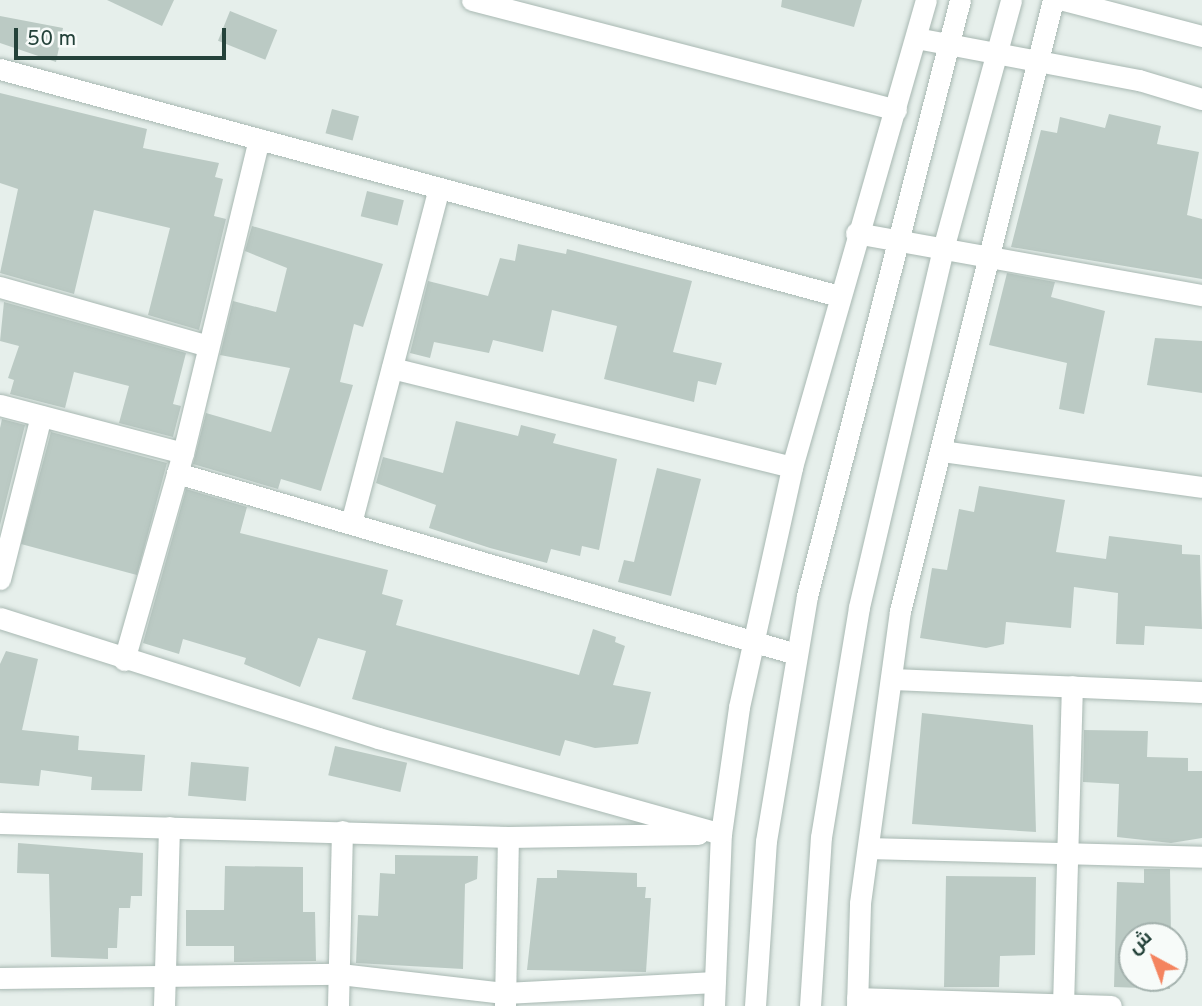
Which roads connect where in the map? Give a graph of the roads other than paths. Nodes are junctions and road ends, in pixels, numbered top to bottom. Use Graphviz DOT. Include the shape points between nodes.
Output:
graph roads {
  1 [pos="472,0"];
  2 [pos="926,0"];
  3 [pos="960,0"];
  4 [pos="1011,0"];
  5 [pos="1053,0"];
  6 [pos="1063,0"];
  7 [pos="1202,36"];
  8 [pos="916,38"];
  9 [pos="948,45"];
  10 [pos="996,52"];
  11 [pos="1038,59"];
  12 [pos="0,69"];
  13 [pos="1202,99"];
  14 [pos="896,110"];
  15 [pos="259,139"];
  16 [pos="439,188"];
  17 [pos="856,233"];
  18 [pos="896,241"];
  19 [pos="943,249"];
  20 [pos="987,257"];
  21 [pos="0,287"];
  22 [pos="1202,295"];
  23 [pos="839,296"];
  24 [pos="208,346"];
  25 [pos="392,368"];
  26 [pos="0,405"];
  27 [pos="41,416"];
  28 [pos="942,451"];
  29 [pos="180,463"];
  30 [pos="792,467"];
  31 [pos="1202,487"];
  32 [pos="351,523"];
  33 [pos="0,579"];
  34 [pos="0,618"];
  35 [pos="753,644"];
  36 [pos="796,654"];
  37 [pos="124,660"];
  38 [pos="891,679"];
  39 [pos="1072,686"];
  40 [pos="1202,692"];
  41 [pos="0,823"];
  42 [pos="169,827"];
  43 [pos="342,831"];
  44 [pos="721,834"];
  45 [pos="508,837"];
  46 [pos="868,848"];
  47 [pos="1067,853"];
  48 [pos="1202,856"];
  49 [pos="340,974"];
  50 [pos="0,978"];
  51 [pos="164,978"];
  52 [pos="715,982"];
  53 [pos="505,999"];
  54 [pos="857,1002"];
  55 [pos="1063,1005"];
  56 [pos="164,1006"];
  57 [pos="338,1006"];
  58 [pos="714,1006"];
  59 [pos="755,1006"];
  60 [pos="810,1006"];
  61 [pos="1111,1006"];
  1 -- 14 [label="street"];
  2 -- 8 [label="street"];
  3 -- 9 [label="street"];
  4 -- 10 [label="street"];
  5 -- 11 [label="street"];
  6 -- 7 [label="street"];
  8 -- 9 [label="street"];
  8 -- 14 [label="street"];
  9 -- 10 [label="street"];
  9 -- 18 [label="street"];
  10 -- 11 [label="street"];
  10 -- 19 [label="street"];
  11 -- 13 [label="street"];
  11 -- 20 [label="street"];
  12 -- 15 [label="street"];
  14 -- 17 [label="street"];
  15 -- 16 [label="street"];
  15 -- 24 [label="street"];
  16 -- 23 [label="street"];
  16 -- 25 [label="street"];
  17 -- 18 [label="street"];
  17 -- 23 [label="street"];
  18 -- 19 [label="street"];
  18 -- 36 [label="street"];
  19 -- 20 [label="street"];
  19 -- 60 [label="street" via="844,683 821,836"];
  20 -- 22 [label="street"];
  20 -- 28 [label="street"];
  21 -- 24 [label="street"];
  23 -- 30 [label="street"];
  24 -- 29 [label="street"];
  25 -- 30 [label="street"];
  25 -- 32 [label="street"];
  26 -- 27 [label="street"];
  27 -- 29 [label="street"];
  27 -- 33 [label="street"];
  28 -- 31 [label="street"];
  28 -- 38 [label="street" via="900,611"];
  29 -- 32 [label="street"];
  29 -- 37 [label="street"];
  30 -- 35 [label="street"];
  32 -- 35 [label="street"];
  34 -- 37 [label="street"];
  35 -- 36 [label="street"];
  35 -- 44 [label="street"];
  36 -- 59 [label="street" via="766,841"];
  37 -- 44 [label="street"];
  38 -- 39 [label="street"];
  38 -- 46 [label="street"];
  39 -- 40 [label="street"];
  39 -- 47 [label="street"];
  41 -- 42 [label="street"];
  42 -- 43 [label="street"];
  42 -- 51 [label="street"];
  43 -- 45 [label="street"];
  43 -- 49 [label="street"];
  44 -- 45 [label="street"];
  44 -- 52 [label="street"];
  45 -- 53 [label="street"];
  46 -- 47 [label="street"];
  46 -- 54 [label="street"];
  47 -- 48 [label="street"];
  47 -- 55 [label="street"];
  49 -- 51 [label="street"];
  49 -- 53 [label="street"];
  49 -- 57 [label="street"];
  50 -- 51 [label="street"];
  51 -- 56 [label="street"];
  52 -- 53 [label="street"];
  52 -- 58 [label="street"];
  54 -- 55 [label="street"];
  55 -- 61 [label="street"];
}
